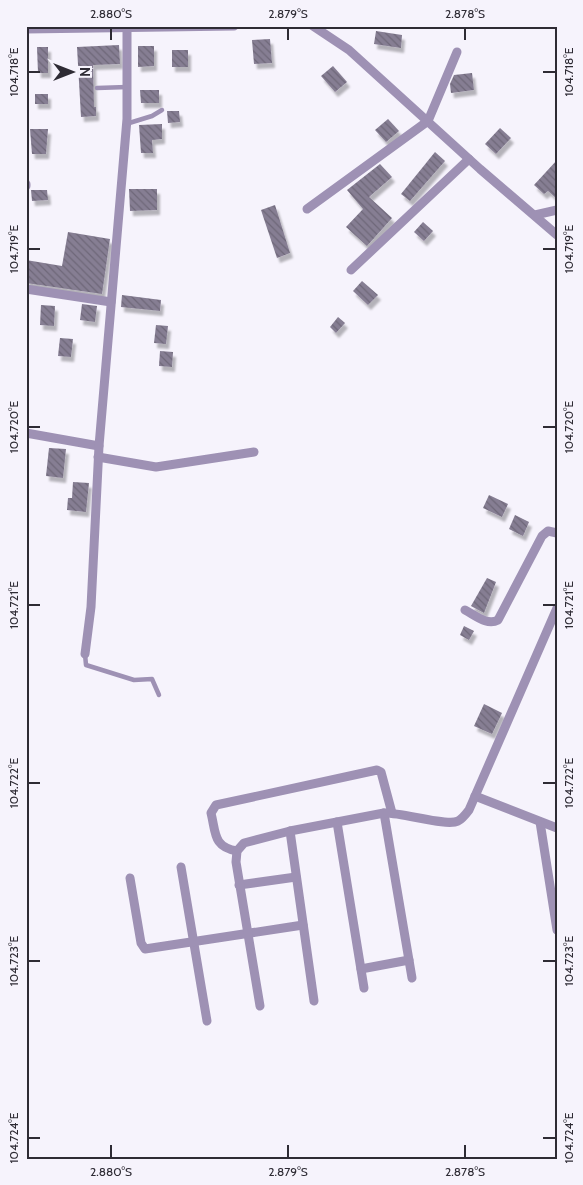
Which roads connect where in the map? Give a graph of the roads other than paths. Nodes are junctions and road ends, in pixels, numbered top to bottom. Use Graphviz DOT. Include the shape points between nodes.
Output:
graph roads {
  1 [pos="234,26"];
  2 [pos="313,26"];
  3 [pos="103,28"];
  4 [pos="126,28"];
  5 [pos="26,29"];
  6 [pos="458,52"];
  7 [pos="127,87"];
  8 [pos="97,88"];
  9 [pos="162,110"];
  10 [pos="428,121"];
  11 [pos="126,124"];
  12 [pos="469,159"];
  13 [pos="307,209"];
  14 [pos="557,210"];
  15 [pos="535,215"];
  16 [pos="557,235"];
  17 [pos="351,270"];
  18 [pos="26,289"];
  19 [pos="111,302"];
  20 [pos="26,433"];
  21 [pos="99,446"];
  22 [pos="254,452"];
  23 [pos="98,456"];
  24 [pos="557,533"];
  25 [pos="557,608"];
  26 [pos="465,610"];
  27 [pos="548,629"];
  28 [pos="557,634"];
  29 [pos="85,654"];
  30 [pos="159,695"];
  31 [pos="475,796"];
  32 [pos="388,813"];
  33 [pos="337,822"];
  34 [pos="540,822"];
  35 [pos="557,828"];
  36 [pos="290,831"];
  37 [pos="237,851"];
  38 [pos="181,868"];
  39 [pos="296,877"];
  40 [pos="130,878"];
  41 [pos="239,885"];
  42 [pos="303,925"];
  43 [pos="557,930"];
  44 [pos="248,934"];
  45 [pos="194,942"];
  46 [pos="409,960"];
  47 [pos="360,969"];
  48 [pos="412,978"];
  49 [pos="364,988"];
  50 [pos="314,1001"];
  51 [pos="260,1006"];
  52 [pos="207,1021"];
  1 -- 4 [label="street"];
  2 -- 10 [label="street" via="349,50"];
  3 -- 4 [label="street"];
  3 -- 5 [label="street"];
  4 -- 7 [label="street"];
  6 -- 10 [label="street"];
  7 -- 8 [label="lane"];
  7 -- 11 [label="street"];
  9 -- 11 [label="lane"];
  10 -- 12 [label="street"];
  10 -- 13 [label="street"];
  11 -- 19 [label="street"];
  12 -- 15 [label="street"];
  12 -- 17 [label="street"];
  14 -- 15 [label="street"];
  15 -- 16 [label="street"];
  18 -- 19 [label="street"];
  19 -- 21 [label="street"];
  20 -- 21 [label="street"];
  21 -- 23 [label="street"];
  22 -- 23 [label="street" via="156,467"];
  23 -- 29 [label="street" via="91,607"];
  24 -- 26 [label="street" via="548,531 542,536 498,620 487,622"];
  25 -- 27 [label="street"];
  27 -- 28 [label="street"];
  27 -- 31 [label="street"];
  29 -- 30 [label="lane" via="86,665 134,680 152,679"];
  31 -- 32 [label="street" via="462,818 451,823"];
  31 -- 34 [label="street"];
  32 -- 33 [label="street"];
  32 -- 37 [label="street" via="384,778 377,770 216,805 211,813 218,843 223,848"];
  32 -- 46 [label="street"];
  33 -- 36 [label="street"];
  33 -- 47 [label="street"];
  34 -- 35 [label="street"];
  34 -- 43 [label="street"];
  36 -- 37 [label="street" via="244,843"];
  36 -- 39 [label="street"];
  37 -- 41 [label="street"];
  38 -- 45 [label="street"];
  39 -- 41 [label="street"];
  39 -- 42 [label="street"];
  40 -- 45 [label="street" via="140,943 146,949"];
  41 -- 44 [label="street"];
  42 -- 44 [label="street"];
  42 -- 50 [label="street"];
  44 -- 45 [label="street"];
  44 -- 51 [label="street"];
  45 -- 52 [label="street"];
  46 -- 47 [label="street"];
  46 -- 48 [label="street"];
  47 -- 49 [label="street"];
}
